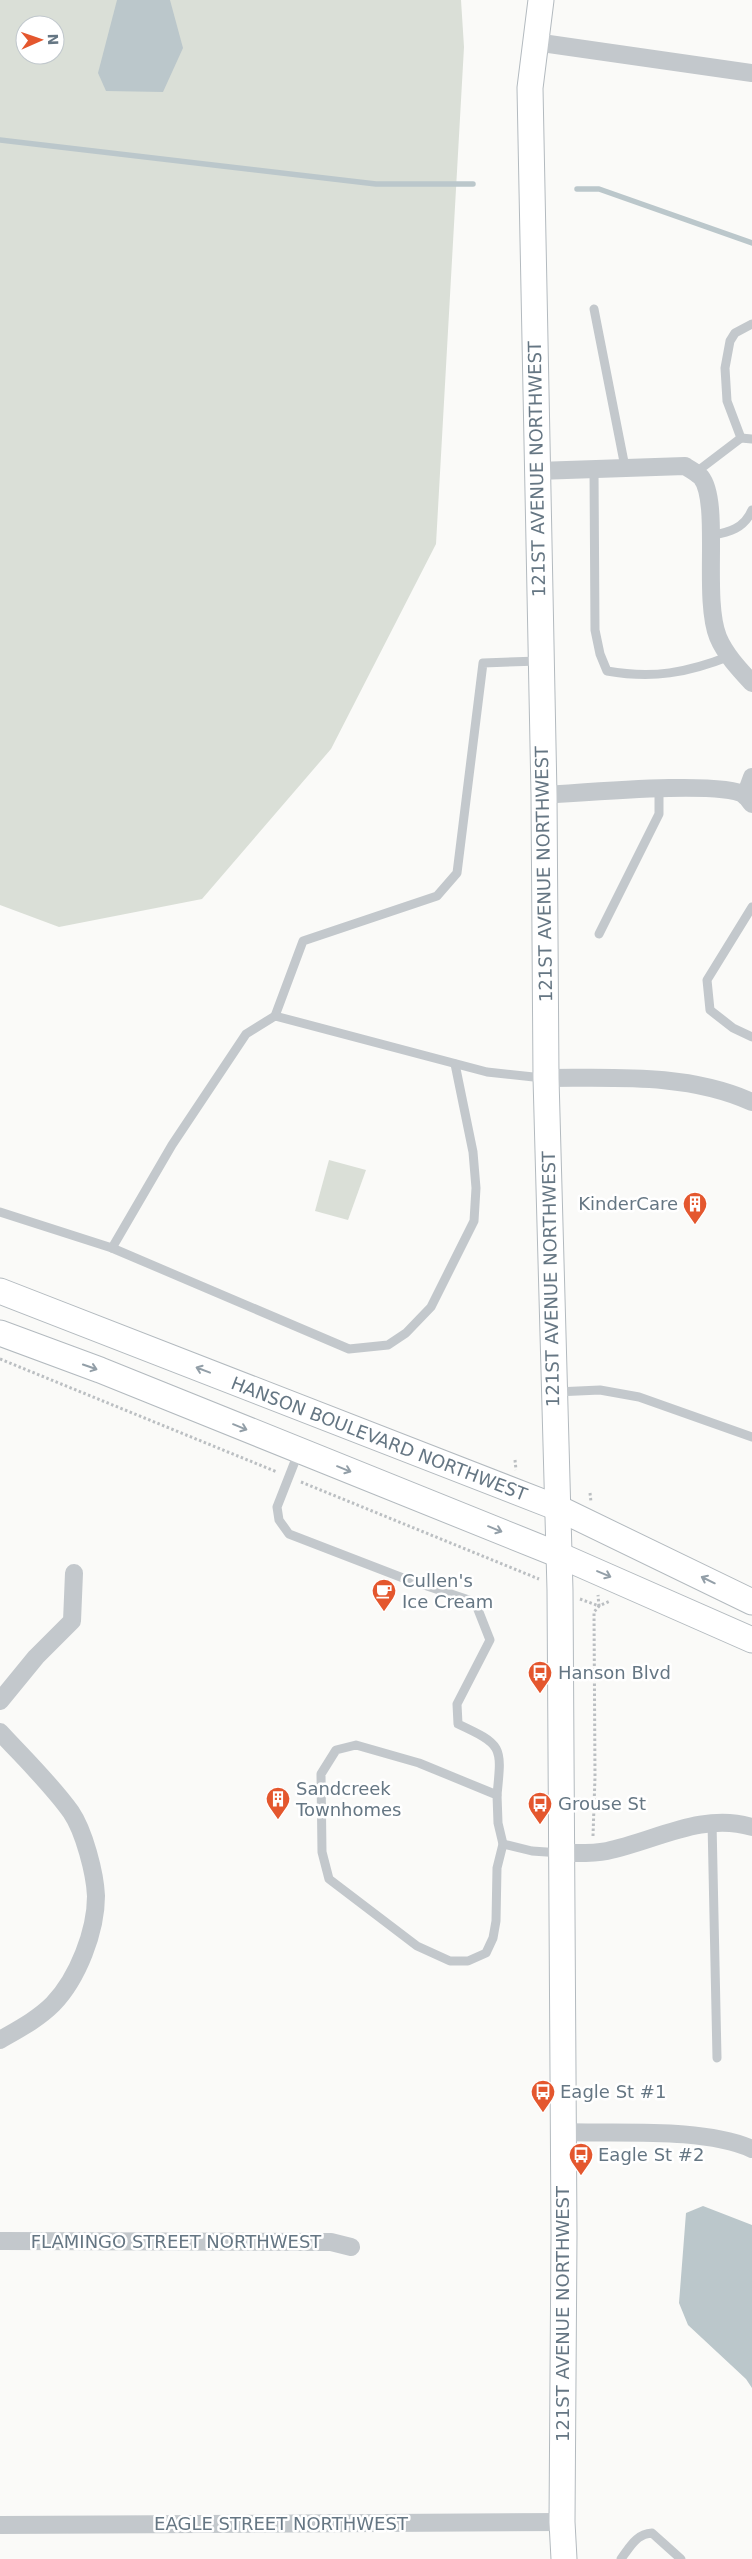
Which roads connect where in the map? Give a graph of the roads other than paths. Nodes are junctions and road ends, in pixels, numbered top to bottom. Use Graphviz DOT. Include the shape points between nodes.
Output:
graph roads {
  1 [pos="540,0"];
  2 [pos="535,42"];
  3 [pos="752,73"];
  4 [pos="594,309"];
  5 [pos="752,324"];
  6 [pos="741,438"];
  7 [pos="752,439"];
  8 [pos="625,468"];
  9 [pos="594,469"];
  10 [pos="537,471"];
  11 [pos="695,474"];
  12 [pos="752,510"];
  13 [pos="710,536"];
  14 [pos="730,656"];
  15 [pos="541,661"];
  16 [pos="752,683"];
  17 [pos="752,777"];
  18 [pos="660,790"];
  19 [pos="544,795"];
  20 [pos="749,800"];
  21 [pos="752,907"];
  22 [pos="599,934"];
  23 [pos="276,1016"];
  24 [pos="752,1038"];
  25 [pos="455,1064"];
  26 [pos="546,1078"];
  27 [pos="752,1102"];
  28 [pos="0,1212"];
  29 [pos="112,1248"];
  30 [pos="0,1291"];
  31 [pos="0,1304"];
  32 [pos="68,1318"];
  33 [pos="0,1333"];
  34 [pos="554,1392"];
  35 [pos="752,1437"];
  36 [pos="299,1451"];
  37 [pos="558,1508"];
  38 [pos="559,1555"];
  39 [pos="74,1573"];
  40 [pos="752,1602"];
  41 [pos="752,1640"];
  42 [pos="0,1702"];
  43 [pos="0,1732"];
  44 [pos="497,1795"];
  45 [pos="712,1822"];
  46 [pos="752,1828"];
  47 [pos="503,1844"];
  48 [pos="561,1853"];
  49 [pos="0,2040"];
  50 [pos="717,2058"];
  51 [pos="563,2132"];
  52 [pos="752,2149"];
  53 [pos="0,2241"];
  54 [pos="351,2247"];
  55 [pos="562,2522"];
  56 [pos="0,2526"];
  57 [pos="564,2559"];
  58 [pos="621,2559"];
  59 [pos="681,2559"];
  1 -- 2 [label="street, 121ST AVENUE NORTHWEST"];
  2 -- 3 [label="street"];
  2 -- 10 [label="street, 121ST AVENUE NORTHWEST" via="530,88"];
  4 -- 8 [label="lane"];
  5 -- 6 [label="lane" via="735,333 730,341 725,368 727,401"];
  6 -- 7 [label="lane"];
  6 -- 11 [label="lane"];
  8 -- 9 [label="street"];
  8 -- 11 [label="street" via="685,466"];
  9 -- 10 [label="street"];
  9 -- 14 [label="lane" via="595,630 608,671 629,675 672,674 700,668"];
  10 -- 15 [label="street, 121ST AVENUE NORTHWEST"];
  11 -- 13 [label="street" via="701,478 710,505"];
  12 -- 13 [label="lane" via="733,532"];
  13 -- 14 [label="street" via="710,598 718,636"];
  14 -- 16 [label="street"];
  15 -- 19 [label="street, 121ST AVENUE NORTHWEST"];
  15 -- 23 [label="lane" via="483,663 457,873 437,896 302,941"];
  17 -- 20 [label="street"];
  18 -- 19 [label="street"];
  18 -- 20 [label="street" via="729,790"];
  18 -- 22 [label="lane" via="659,814"];
  19 -- 26 [label="street, 121ST AVENUE NORTHWEST"];
  21 -- 24 [label="lane" via="707,980 710,1010 732,1028"];
  23 -- 25 [label="lane"];
  23 -- 29 [label="lane" via="246,1034 172,1145"];
  25 -- 26 [label="lane" via="487,1072"];
  25 -- 29 [label="lane" via="473,1152 474,1221 431,1307 406,1333 388,1344 349,1349"];
  26 -- 27 [label="street" via="643,1078 695,1084 724,1090"];
  26 -- 34 [label="street, 121ST AVENUE NORTHWEST"];
  28 -- 29 [label="lane"];
  30 -- 32 [label="street, HANSON BOULEVARD NORTHWEST"];
  31 -- 32 [label="street" via="34,1318"];
  37 -- 32 [label="street, HANSON BOULEVARD NORTHWEST, one-way"];
  33 -- 36 [label="street, one-way"];
  34 -- 35 [label="lane" via="600,1390 639,1397"];
  34 -- 37 [label="street, 121ST AVENUE NORTHWEST"];
  36 -- 38 [label="street, one-way"];
  36 -- 44 [label="lane" via="277,1507 279,1520 288,1534 475,1602 490,1640 457,1704 458,1724 494,1742 500,1766"];
  37 -- 38 [label="street, 121ST AVENUE NORTHWEST"];
  40 -- 37 [label="street, HANSON BOULEVARD NORTHWEST, one-way"];
  38 -- 41 [label="street, one-way"];
  38 -- 48 [label="street, 121ST AVENUE NORTHWEST"];
  39 -- 42 [label="street" via="72,1621 36,1657"];
  43 -- 49 [label="street" via="71,1812 82,1834 96,1896 90,1935 75,1976 54,2003 32,2022"];
  44 -- 47 [label="lane" via="498,1824"];
  44 -- 47 [label="lane" via="420,1763 356,1745 336,1750 321,1774 322,1852 329,1879 417,1946 450,1960 468,1961 486,1953 493,1938 497,1868"];
  45 -- 46 [label="street"];
  45 -- 48 [label="street" via="606,1851"];
  45 -- 50 [label="lane"];
  47 -- 48 [label="lane"];
  48 -- 51 [label="street, 121ST AVENUE NORTHWEST"];
  51 -- 52 [label="street" via="697,2136 722,2139"];
  51 -- 55 [label="street, 121ST AVENUE NORTHWEST"];
  53 -- 54 [label="street, FLAMINGO STREET NORTHWEST" via="331,2242"];
  55 -- 56 [label="street, EAGLE STREET NORTHWEST"];
  55 -- 57 [label="street, 121ST AVENUE NORTHWEST"];
  58 -- 59 [label="lane" via="636,2538 652,2533"];
}
